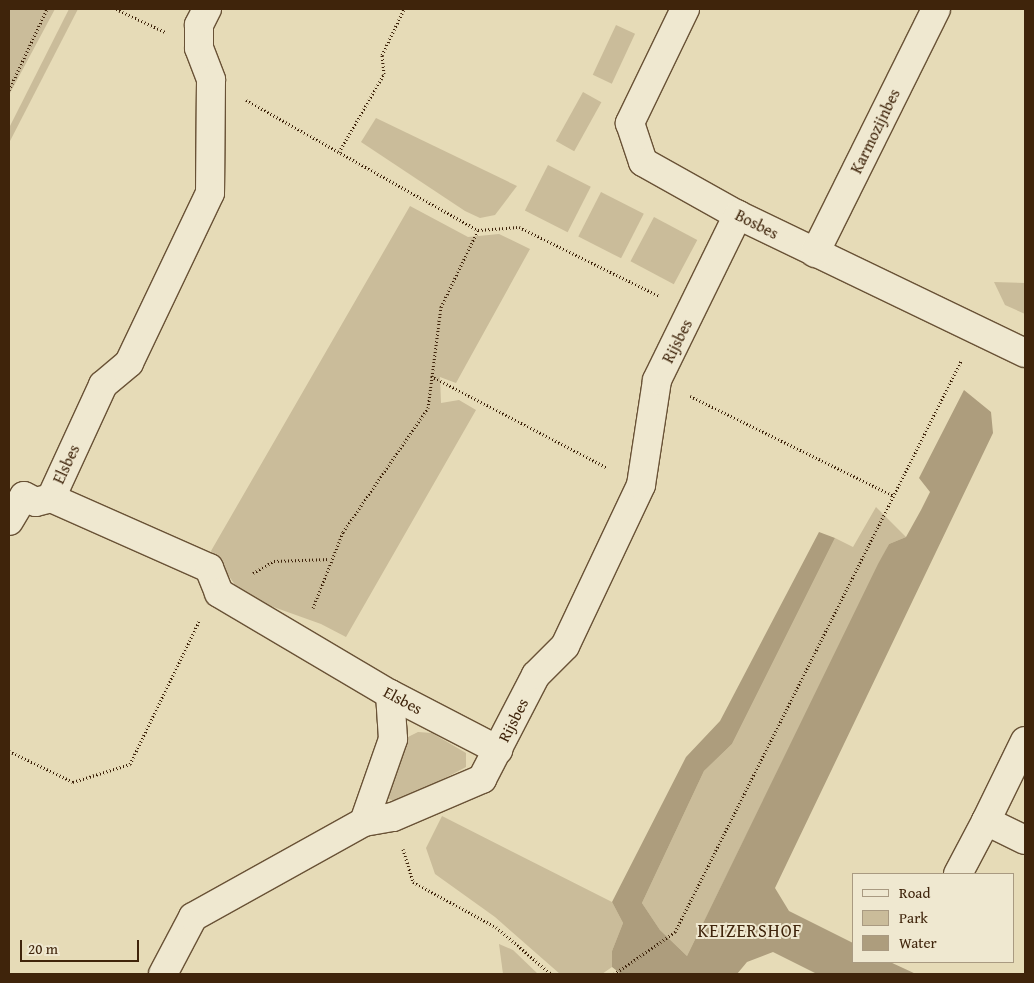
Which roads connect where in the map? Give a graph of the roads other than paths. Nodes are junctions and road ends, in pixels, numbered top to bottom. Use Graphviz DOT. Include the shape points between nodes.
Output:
graph roads {
  1 [pos="206,9"];
  2 [pos="685,9"];
  3 [pos="936,9"];
  4 [pos="738,215"];
  5 [pos="815,253"];
  6 [pos="1025,353"];
  7 [pos="50,498"];
  8 [pos="9,520"];
  9 [pos="390,694"];
  10 [pos="1025,742"];
  11 [pos="498,750"];
  12 [pos="986,821"];
  13 [pos="364,822"];
  14 [pos="1025,840"];
  15 [pos="959,873"];
  16 [pos="164,974"];
  1 -- 7 [label="street, Elsbes" via="199,26 199,48 211,80 210,193 129,363 104,385"];
  2 -- 4 [label="street, Bosbes" via="630,123 643,162"];
  3 -- 5 [label="street, Karmozijnbes"];
  4 -- 5 [label="street, Bosbes"];
  4 -- 11 [label="street, Rijsbes" via="657,380 641,485 565,646 536,675"];
  5 -- 6 [label="street, Bosbes"];
  7 -- 8 [label="street" via="36,502 24,496"];
  7 -- 9 [label="street, Elsbes" via="209,568 219,593"];
  9 -- 11 [label="street, Elsbes"];
  9 -- 13 [label="street" via="393,739"];
  10 -- 12 [label="street"];
  11 -- 13 [label="street, Rijsbes" via="482,778 393,817"];
  12 -- 14 [label="street"];
  12 -- 15 [label="street"];
  13 -- 16 [label="street, Rijsbes" via="193,917"];
}
